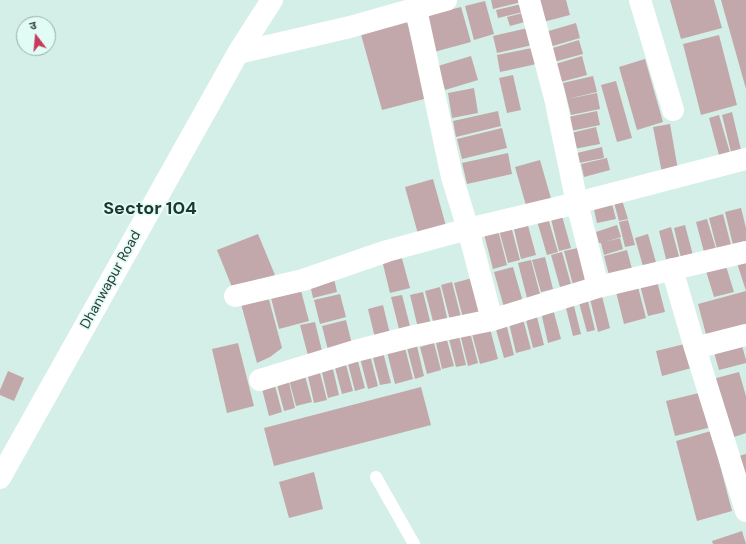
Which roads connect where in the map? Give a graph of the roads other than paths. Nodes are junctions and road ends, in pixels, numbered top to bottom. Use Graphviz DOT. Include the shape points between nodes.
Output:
graph roads {
  1 [pos="272,0"];
  2 [pos="446,0"];
  3 [pos="528,0"];
  4 [pos="640,0"];
  5 [pos="416,9"];
  6 [pos="238,53"];
  7 [pos="673,110"];
  8 [pos="746,159"];
  9 [pos="577,203"];
  10 [pos="468,228"];
  11 [pos="746,252"];
  12 [pos="672,269"];
  13 [pos="598,287"];
  14 [pos="235,296"];
  15 [pos="492,320"];
  16 [pos="746,335"];
  17 [pos="695,348"];
  18 [pos="260,380"];
  19 [pos="376,477"];
  20 [pos="0,478"];
  21 [pos="746,511"];
  22 [pos="414,544"];
  1 -- 6 [label="street, Dhanwapur Road"];
  2 -- 5 [label="street"];
  3 -- 9 [label="street" via="555,98"];
  4 -- 7 [label="street"];
  5 -- 6 [label="street"];
  5 -- 10 [label="street" via="452,176"];
  6 -- 20 [label="street, Dhanwapur Road"];
  8 -- 9 [label="street"];
  9 -- 10 [label="street"];
  9 -- 13 [label="street"];
  10 -- 14 [label="street" via="387,251 303,280"];
  10 -- 15 [label="street"];
  11 -- 12 [label="street"];
  12 -- 13 [label="street"];
  12 -- 17 [label="street"];
  13 -- 15 [label="street"];
  15 -- 18 [label="street" via="355,351"];
  16 -- 17 [label="street"];
  17 -- 21 [label="street"];
  19 -- 22 [label="lane"];
}
